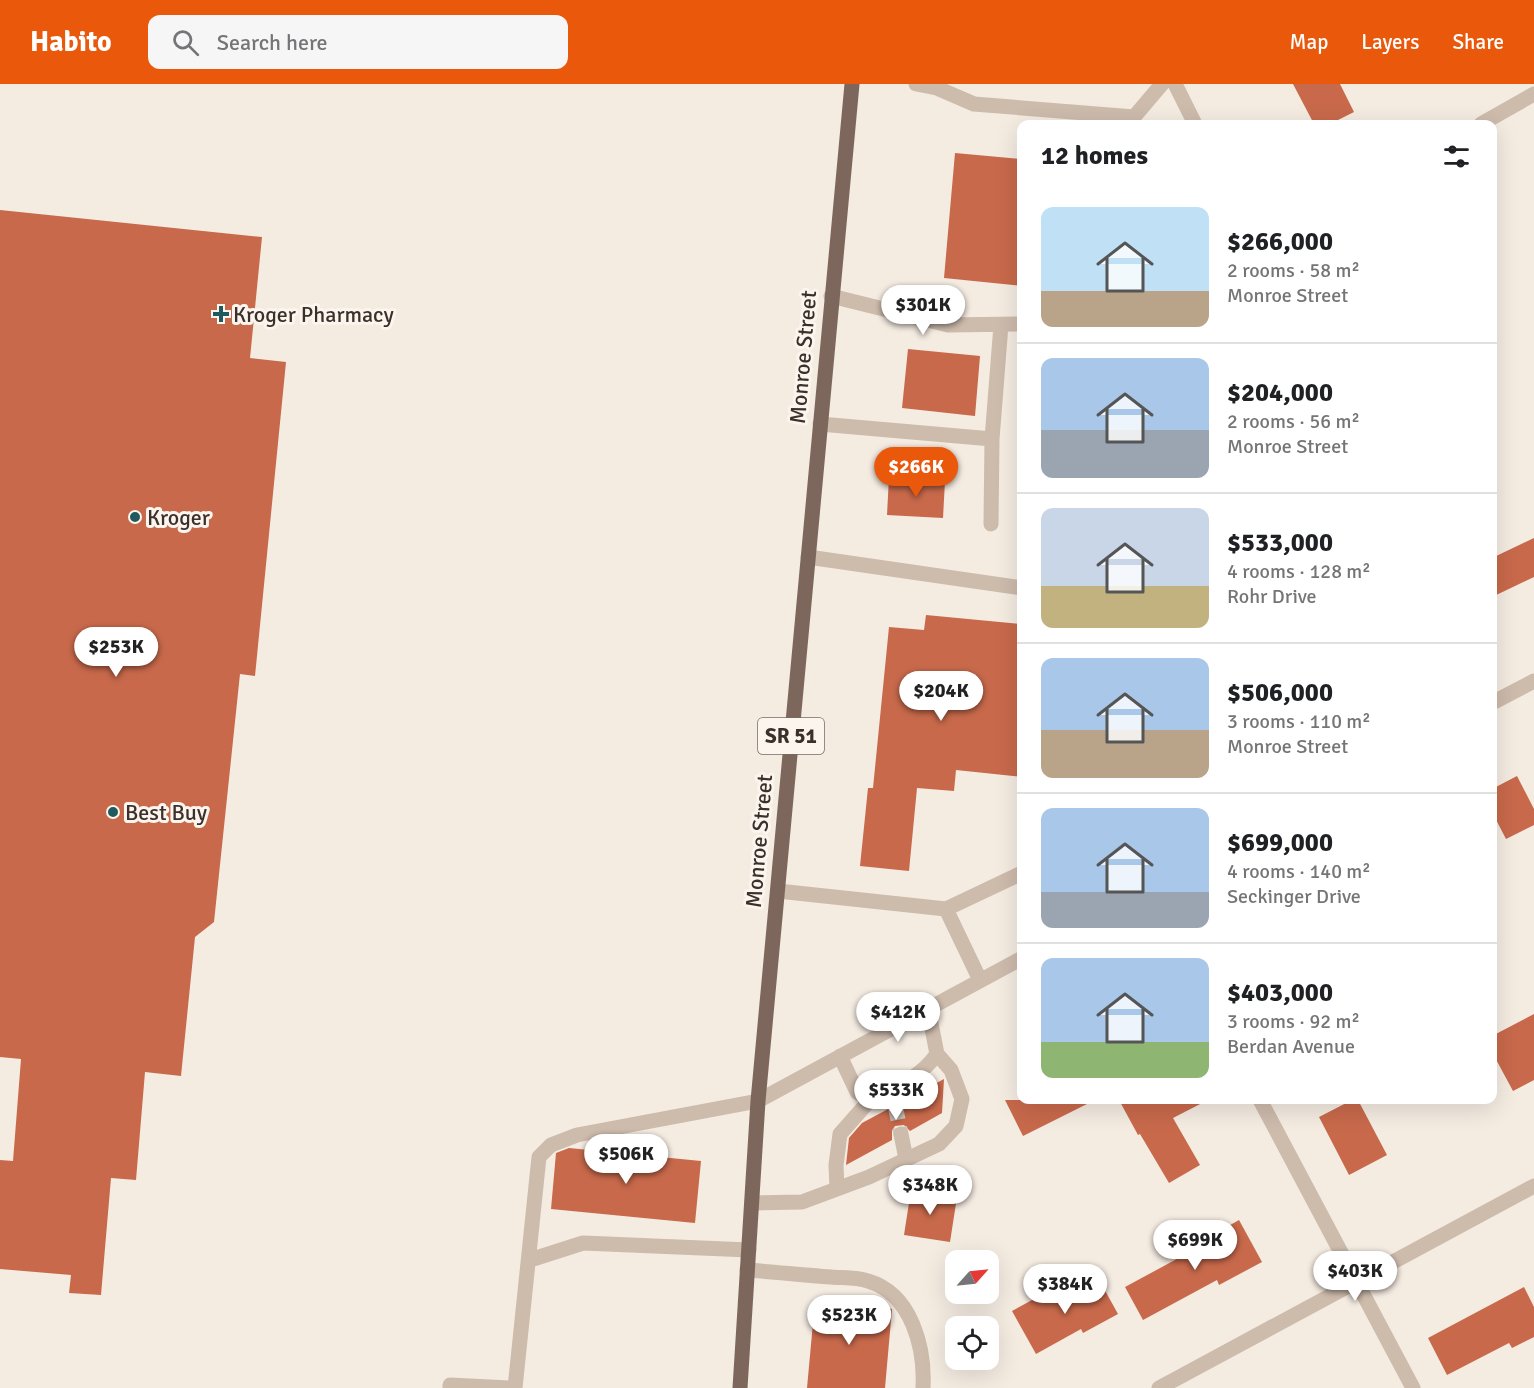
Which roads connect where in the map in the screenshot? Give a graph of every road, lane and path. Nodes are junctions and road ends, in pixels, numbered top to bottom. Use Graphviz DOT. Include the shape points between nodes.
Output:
graph roads {
  1 [pos="852,84"];
  2 [pos="916,84"];
  3 [pos="1162,84"];
  4 [pos="1175,84"];
  5 [pos="937,86"];
  6 [pos="1534,94"];
  7 [pos="1125,120"];
  8 [pos="1135,120"];
  9 [pos="1193,120"];
  10 [pos="1488,120"];
  11 [pos="831,296"];
  12 [pos="1017,324"];
  13 [pos="1001,325"];
  14 [pos="820,424"];
  15 [pos="992,439"];
  16 [pos="991,524"];
  17 [pos="808,557"];
  18 [pos="1017,587"];
  19 [pos="1534,681"];
  20 [pos="1497,700"];
  21 [pos="1017,875"];
  22 [pos="778,891"];
  23 [pos="946,909"];
  24 [pos="1017,961"];
  25 [pos="980,980"];
  26 [pos="928,1008"];
  27 [pos="938,1054"];
  28 [pos="840,1056"];
  29 [pos="892,1089"];
  30 [pos="870,1100"];
  31 [pos="758,1101"];
  32 [pos="1262,1104"];
  33 [pos="896,1105"];
  34 [pos="902,1134"];
  35 [pos="906,1159"];
  36 [pos="1534,1186"];
  37 [pos="837,1189"];
  38 [pos="752,1203"];
  39 [pos="749,1250"];
  40 [pos="530,1260"];
  41 [pos="747,1270"];
  42 [pos="1356,1282"];
  43 [pos="450,1388"];
  44 [pos="509,1388"];
  45 [pos="515,1388"];
  46 [pos="740,1388"];
  47 [pos="923,1388"];
  48 [pos="1159,1388"];
  49 [pos="1413,1388"];
  1 -- 11 [label="main road, Monroe Street / SR 51"];
  2 -- 5 [label="street"];
  3 -- 8 [label="street"];
  4 -- 9 [label="street"];
  5 -- 7 [label="street" via="974,104"];
  6 -- 10 [label="street"];
  11 -- 13 [label="street" via="948,325"];
  11 -- 14 [label="main road, Monroe Street / SR 51"];
  12 -- 13 [label="street"];
  13 -- 15 [label="street"];
  14 -- 15 [label="street"];
  14 -- 17 [label="main road, Monroe Street / SR 51"];
  15 -- 16 [label="street"];
  17 -- 18 [label="street"];
  17 -- 22 [label="main road, Monroe Street / SR 51"];
  19 -- 20 [label="street"];
  21 -- 23 [label="street"];
  22 -- 23 [label="street"];
  22 -- 31 [label="main road, Monroe Street / SR 51"];
  23 -- 25 [label="street"];
  24 -- 25 [label="street"];
  25 -- 26 [label="street"];
  26 -- 27 [label="street"];
  26 -- 28 [label="street"];
  27 -- 29 [label="street" via="927,1069"];
  27 -- 35 [label="street" via="951,1070 962,1099 956,1126 939,1144"];
  28 -- 30 [label="street" via="857,1092"];
  28 -- 31 [label="street"];
  29 -- 30 [label="street"];
  29 -- 33 [label="street"];
  30 -- 37 [label="street" via="840,1134"];
  31 -- 38 [label="main road, Monroe Street / SR 51"];
  31 -- 40 [label="street" via="577,1135 551,1145 539,1157"];
  32 -- 42 [label="street"];
  34 -- 35 [label="street"];
  35 -- 37 [label="street"];
  36 -- 42 [label="street"];
  37 -- 38 [label="street" via="802,1202"];
  38 -- 39 [label="main road, Monroe Street / SR 51"];
  39 -- 40 [label="street" via="582,1243"];
  39 -- 41 [label="main road, Monroe Street / SR 51"];
  40 -- 45 [label="street"];
  41 -- 46 [label="main road, Monroe Street / SR 51"];
  41 -- 47 [label="street" via="868,1281 891,1292 918,1334"];
  42 -- 48 [label="street"];
  42 -- 49 [label="street"];
  43 -- 44 [label="street"];
}
